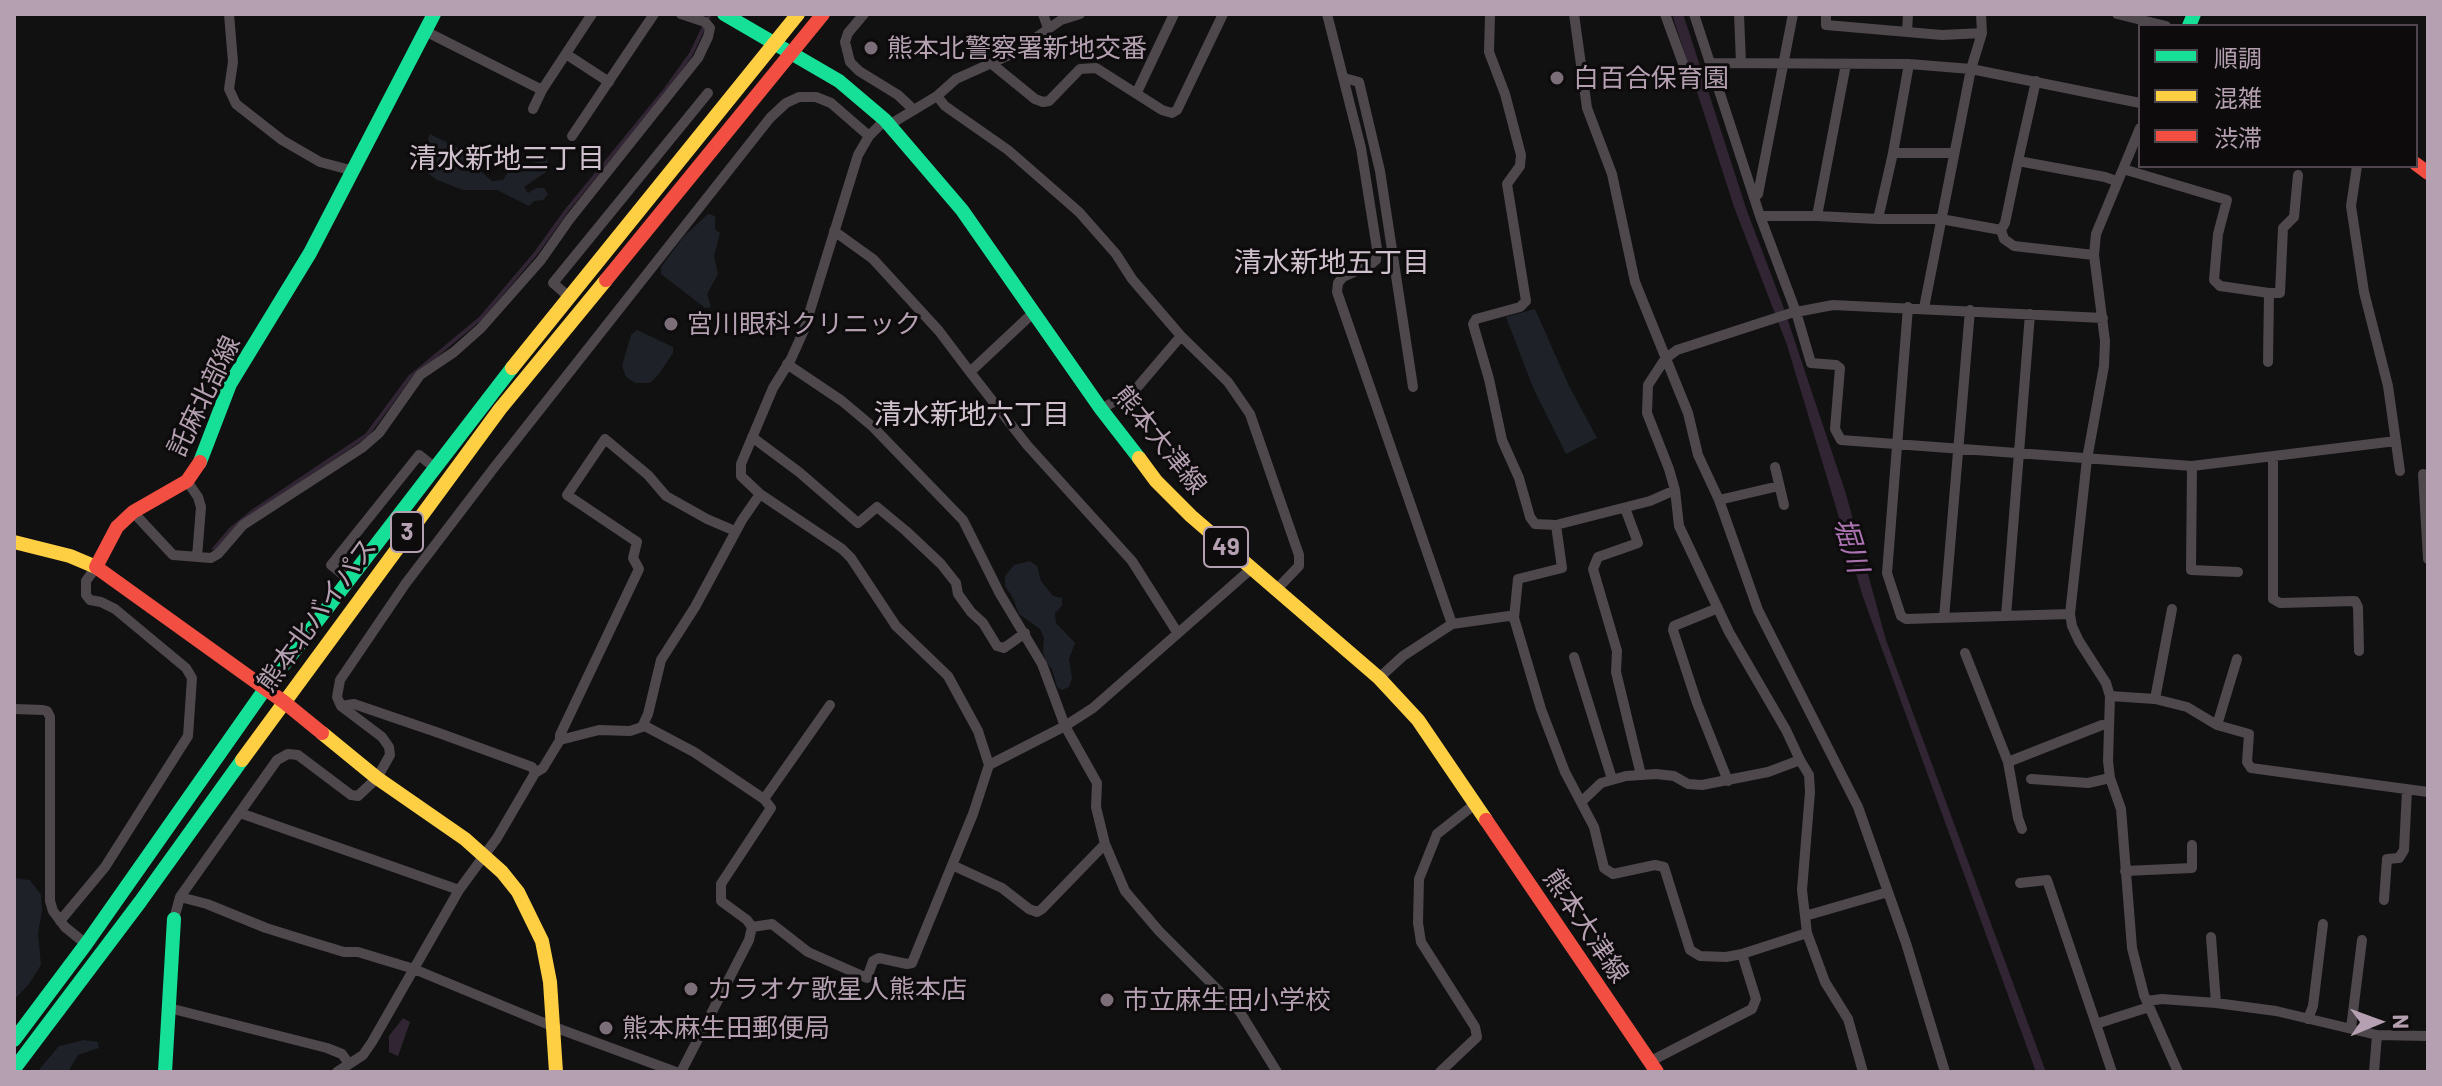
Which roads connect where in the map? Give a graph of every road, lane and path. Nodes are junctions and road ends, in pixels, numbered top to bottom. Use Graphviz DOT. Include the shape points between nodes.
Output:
graph roads {
  1 [pos="229,14"];
  2 [pos="434,14"];
  3 [pos="592,14"];
  4 [pos="654,14"];
  5 [pos="681,14"];
  6 [pos="724,14"];
  7 [pos="798,14"];
  8 [pos="823,14"];
  9 [pos="864,14"];
  10 [pos="1043,14"];
  11 [pos="1080,14"];
  12 [pos="1174,14"];
  13 [pos="1223,14"];
  14 [pos="1327,14"];
  15 [pos="1490,14"];
  16 [pos="1574,14"];
  17 [pos="1665,14"];
  18 [pos="1694,14"];
  19 [pos="1739,14"];
  20 [pos="1793,14"];
  21 [pos="1826,14"];
  22 [pos="1908,14"];
  23 [pos="1981,14"];
  24 [pos="2117,14"];
  25 [pos="2158,24"];
  26 [pos="1048,28"];
  27 [pos="425,31"];
  28 [pos="1907,32"];
  29 [pos="1982,33"];
  30 [pos="773,44"];
  31 [pos="566,54"];
  32 [pos="790,54"];
  33 [pos="1711,63"];
  34 [pos="1741,63"];
  35 [pos="992,64"];
  36 [pos="1784,64"];
  37 [pos="1846,64"];
  38 [pos="1909,64"];
  39 [pos="1685,69"];
  40 [pos="1971,69"];
  41 [pos="1344,78"];
  42 [pos="2036,81"];
  43 [pos="609,82"];
  44 [pos="542,90"];
  45 [pos="1137,92"];
  46 [pos="708,93"];
  47 [pos="937,96"];
  48 [pos="2138,103"];
  49 [pos="533,109"];
  50 [pos="914,110"];
  51 [pos="887,122"];
  52 [pos="2138,133"];
  53 [pos="572,136"];
  54 [pos="869,136"];
  55 [pos="1893,153"];
  56 [pos="1954,153"];
  57 [pos="655,157"];
  58 [pos="2018,161"];
  59 [pos="2357,168"];
  60 [pos="2123,169"];
  61 [pos="670,170"];
  62 [pos="354,171"];
  63 [pos="2298,175"];
  64 [pos="2116,181"];
  65 [pos="1754,198"];
  66 [pos="1760,216"];
  67 [pos="1817,216"];
  68 [pos="1878,219"];
  69 [pos="1941,219"];
  70 [pos="2001,230"];
  71 [pos="834,231"];
  72 [pos="2094,255"];
  73 [pos="2269,293"];
  74 [pos="568,296"];
  75 [pos="1908,307"];
  76 [pos="1924,308"];
  77 [pos="1970,310"];
  78 [pos="1034,312"];
  79 [pos="1794,312"];
  80 [pos="2030,314"];
  81 [pos="2103,318"];
  82 [pos="1181,336"];
  83 [pos="1665,359"];
  84 [pos="2268,362"];
  85 [pos="787,364"];
  86 [pos="970,372"];
  87 [pos="1413,387"];
  88 [pos="1101,409"];
  89 [pos="752,437"];
  90 [pos="2396,441"];
  91 [pos="1897,445"];
  92 [pos="1958,449"];
  93 [pos="2019,454"];
  94 [pos="2273,457"];
  95 [pos="2087,459"];
  96 [pos="2192,466"];
  97 [pos="434,467"];
  98 [pos="1775,467"];
  99 [pos="2400,471"];
  100 [pos="2423,474"];
  101 [pos="187,481"];
  102 [pos="1779,486"];
  103 [pos="1675,490"];
  104 [pos="760,494"];
  105 [pos="1719,500"];
  106 [pos="1784,505"];
  107 [pos="1625,508"];
  108 [pos="133,512"];
  109 [pos="1556,525"];
  110 [pos="735,531"];
  111 [pos="14,542"];
  112 [pos="197,557"];
  113 [pos="2428,559"];
  114 [pos="96,567"];
  115 [pos="1251,569"];
  116 [pos="2238,572"];
  117 [pos="348,579"];
  118 [pos="1275,591"];
  119 [pos="1718,608"];
  120 [pos="2172,609"];
  121 [pos="2070,614"];
  122 [pos="2006,616"];
  123 [pos="1514,618"];
  124 [pos="1944,618"];
  125 [pos="1452,624"];
  126 [pos="1177,632"];
  127 [pos="1025,633"];
  128 [pos="2359,651"];
  129 [pos="1965,653"];
  130 [pos="1574,657"];
  131 [pos="2237,659"];
  132 [pos="1379,678"];
  133 [pos="265,689"];
  134 [pos="2110,696"];
  135 [pos="2155,699"];
  136 [pos="284,702"];
  137 [pos="830,705"];
  138 [pos="341,706"];
  139 [pos="14,709"];
  140 [pos="643,725"];
  141 [pos="2109,725"];
  142 [pos="2217,725"];
  143 [pos="1065,726"];
  144 [pos="560,740"];
  145 [pos="1800,760"];
  146 [pos="2008,762"];
  147 [pos="989,765"];
  148 [pos="535,773"];
  149 [pos="1641,775"];
  150 [pos="377,778"];
  151 [pos="2110,778"];
  152 [pos="1612,779"];
  153 [pos="2031,779"];
  154 [pos="1728,781"];
  155 [pos="2407,790"];
  156 [pos="2428,792"];
  157 [pos="764,799"];
  158 [pos="1581,802"];
  159 [pos="1475,804"];
  160 [pos="240,813"];
  161 [pos="2022,829"];
  162 [pos="1105,844"];
  163 [pos="2192,845"];
  164 [pos="484,855"];
  165 [pos="952,865"];
  166 [pos="2125,871"];
  167 [pos="2020,883"];
  168 [pos="459,890"];
  169 [pos="1888,892"];
  170 [pos="180,897"];
  171 [pos="2384,900"];
  172 [pos="1805,916"];
  173 [pos="174,919"];
  174 [pos="60,921"];
  175 [pos="2323,924"];
  176 [pos="752,927"];
  177 [pos="1807,933"];
  178 [pos="2211,937"];
  179 [pos="2362,940"];
  180 [pos="86,944"];
  181 [pos="1742,954"];
  182 [pos="414,969"];
  183 [pos="2216,1003"];
  184 [pos="2148,1004"];
  185 [pos="169,1008"];
  186 [pos="2308,1019"];
  187 [pos="2096,1024"];
  188 [pos="554,1027"];
  189 [pos="2351,1028"];
  190 [pos="2377,1035"];
  191 [pos="2428,1036"];
  192 [pos="14,1040"];
  193 [pos="349,1064"];
  194 [pos="1653,1067"];
  195 [pos="14,1069"];
  196 [pos="165,1072"];
  197 [pos="337,1072"];
  198 [pos="556,1072"];
  199 [pos="678,1072"];
  200 [pos="1277,1072"];
  201 [pos="1440,1072"];
  202 [pos="1863,1072"];
  203 [pos="1945,1072"];
  204 [pos="2112,1072"];
  205 [pos="2178,1072"];
  206 [pos="2374,1072"];
  1 -- 62 [label="street" via="229,89 236,104 320,162"];
  2 -- 27 [label="main road, 託麻北部線"];
  3 -- 31 [label="street"];
  4 -- 43 [label="street"];
  5 -- 112 [label="street" via="710,28 698,58 489,319 420,375 363,447 243,525 218,554"];
  6 -- 30 [label="main road, 熊本大津線 / 49"];
  7 -- 30 [label="main road, 熊本北バイパス / 3"];
  8 -- 32 [label="main road, 熊本北バイパス / 3"];
  9 -- 50 [label="street" via="845,42 850,62"];
  10 -- 26 [label="street"];
  11 -- 26 [label="street"];
  12 -- 45 [label="street"];
  13 -- 45 [label="street" via="1177,110 1167,113"];
  14 -- 41 [label="street"];
  15 -- 109 [label="street" via="1489,52 1521,155 1507,184 1526,301 1473,324 1502,440 1530,517 1535,524"];
  16 -- 83 [label="street" via="1587,108 1612,174 1629,265"];
  17 -- 39 [label="street"];
  18 -- 33 [label="street"];
  19 -- 34 [label="street"];
  20 -- 36 [label="street"];
  21 -- 28 [label="street" via="1826,25"];
  22 -- 28 [label="street"];
  23 -- 29 [label="street"];
  24 -- 25 [label="street"];
  26 -- 35 [label="street"];
  27 -- 44 [label="street"];
  27 -- 62 [label="main road, 託麻北部線"];
  28 -- 29 [label="street"];
  29 -- 40 [label="street"];
  30 -- 32 [label="main road, 熊本大津線 / 49"];
  30 -- 61 [label="main road, 熊本北バイパス / 3"];
  31 -- 43 [label="street"];
  31 -- 44 [label="street"];
  32 -- 51 [label="main road, 熊本大津線 / 49" via="839,81"];
  32 -- 136 [label="main road, 熊本北バイパス / 3" via="500,409"];
  33 -- 34 [label="street"];
  33 -- 65 [label="street"];
  34 -- 36 [label="street"];
  35 -- 45 [label="street" via="1043,102 1088,67"];
  35 -- 47 [label="street" via="956,79"];
  36 -- 37 [label="street"];
  36 -- 65 [label="street"];
  37 -- 38 [label="street"];
  37 -- 67 [label="street"];
  38 -- 40 [label="street"];
  38 -- 55 [label="street"];
  40 -- 42 [label="street"];
  40 -- 56 [label="street"];
  41 -- 87 [label="street" via="1359,82 1380,171"];
  41 -- 125 [label="street" via="1377,249 1376,260 1343,277 1337,292"];
  42 -- 48 [label="street"];
  42 -- 58 [label="street"];
  43 -- 53 [label="street"];
  44 -- 49 [label="street"];
  46 -- 57 [label="street"];
  47 -- 50 [label="street"];
  47 -- 82 [label="street" via="1079,212"];
  50 -- 51 [label="street"];
  51 -- 54 [label="street"];
  51 -- 78 [label="main road, 熊本大津線 / 49" via="962,210"];
  52 -- 60 [label="street"];
  54 -- 71 [label="street"];
  54 -- 138 [label="street" via="831,103 816,97 799,97 770,118 406,583 340,680"];
  55 -- 56 [label="street"];
  55 -- 68 [label="street"];
  56 -- 69 [label="street"];
  57 -- 61 [label="street"];
  57 -- 74 [label="street" via="553,283"];
  58 -- 64 [label="street"];
  58 -- 70 [label="street"];
  59 -- 90 [label="street" via="2351,206"];
  60 -- 64 [label="street"];
  60 -- 73 [label="street" via="2227,200 2214,280 2220,286"];
  61 -- 74 [label="main road, 熊本北バイパス / 3"];
  62 -- 101 [label="main road, 託麻北部線" via="230,384 208,446"];
  63 -- 73 [label="street" via="2294,217 2283,228 2280,293"];
  64 -- 72 [label="street" via="2098,226"];
  65 -- 66 [label="street"];
  66 -- 67 [label="street"];
  66 -- 79 [label="street"];
  67 -- 68 [label="street"];
  68 -- 69 [label="street"];
  69 -- 70 [label="street"];
  69 -- 76 [label="street"];
  70 -- 72 [label="street" via="2014,246"];
  71 -- 85 [label="street" via="812,308"];
  71 -- 86 [label="street" via="873,259"];
  72 -- 81 [label="street"];
  73 -- 84 [label="street"];
  74 -- 97 [label="main road, 熊本北バイパス / 3"];
  75 -- 76 [label="street"];
  75 -- 79 [label="street" via="1833,305"];
  75 -- 91 [label="street"];
  76 -- 77 [label="street"];
  77 -- 80 [label="street"];
  77 -- 92 [label="street"];
  78 -- 86 [label="street"];
  78 -- 88 [label="main road, 熊本大津線 / 49"];
  79 -- 83 [label="street" via="1677,350"];
  79 -- 91 [label="street" via="1811,363 1840,368 1835,429 1841,440"];
  80 -- 81 [label="street"];
  80 -- 93 [label="street"];
  81 -- 95 [label="street" via="2102,388"];
  82 -- 88 [label="street" via="1135,390"];
  82 -- 118 [label="street" via="1228,382 1250,414 1299,555 1299,566"];
  83 -- 103 [label="street" via="1648,385 1647,413"];
  83 -- 105 [label="street"];
  85 -- 89 [label="street"];
  85 -- 127 [label="street" via="873,427 963,520"];
  86 -- 126 [label="street" via="1027,445 1132,561"];
  88 -- 115 [label="main road, 熊本大津線 / 49" via="1156,481"];
  89 -- 104 [label="street" via="741,476"];
  89 -- 127 [label="street" via="858,523 877,507 906,531 941,564 997,646 1004,648"];
  90 -- 94 [label="street"];
  90 -- 99 [label="street"];
  91 -- 92 [label="street"];
  91 -- 124 [label="street" via="1887,573 1901,616"];
  92 -- 93 [label="street"];
  92 -- 124 [label="street"];
  93 -- 95 [label="street"];
  93 -- 122 [label="street"];
  94 -- 96 [label="street"];
  94 -- 128 [label="street" via="2273,599 2355,601"];
  95 -- 96 [label="street"];
  95 -- 121 [label="street"];
  96 -- 116 [label="street" via="2191,570"];
  97 -- 117 [label="main road, 熊本北バイパス / 3"];
  97 -- 117 [label="street" via="419,455 331,565"];
  98 -- 102 [label="street"];
  100 -- 113 [label="street"];
  101 -- 108 [label="main road, 託麻北部線"];
  101 -- 112 [label="street" via="201,507"];
  102 -- 105 [label="street"];
  102 -- 106 [label="street"];
  103 -- 107 [label="street"];
  103 -- 119 [label="street" via="1679,526"];
  104 -- 110 [label="street"];
  104 -- 147 [label="street" via="851,558 896,626 948,676 978,731"];
  105 -- 169 [label="street" via="1758,610 1858,807"];
  107 -- 109 [label="street"];
  107 -- 149 [label="street" via="1638,543 1598,557 1593,569 1617,651 1616,672"];
  108 -- 112 [label="street" via="173,555"];
  108 -- 114 [label="main road, 託麻北部線" via="117,527"];
  109 -- 123 [label="street" via="1562,568 1518,579"];
  110 -- 140 [label="street" via="661,660"];
  110 -- 144 [label="street" via="666,496 605,439 567,495 637,542 633,558 639,569"];
  111 -- 114 [label="main road"];
  114 -- 133 [label="main road"];
  114 -- 174 [label="street" via="86,581 90,600 115,609 192,678 188,736 105,867"];
  115 -- 118 [label="main road, 熊本大津線 / 49"];
  115 -- 126 [label="street"];
  117 -- 133 [label="main road, 熊本北バイパス / 3"];
  118 -- 132 [label="main road, 熊本大津線 / 49"];
  119 -- 145 [label="street"];
  119 -- 154 [label="street" via="1673,630"];
  120 -- 135 [label="street"];
  121 -- 122 [label="street"];
  121 -- 134 [label="street"];
  122 -- 124 [label="street"];
  123 -- 125 [label="street"];
  123 -- 158 [label="street" via="1541,709"];
  125 -- 132 [label="street"];
  126 -- 143 [label="street" via="1093,708"];
  127 -- 143 [label="street"];
  129 -- 146 [label="street"];
  130 -- 152 [label="street"];
  131 -- 142 [label="street"];
  132 -- 159 [label="main road, 熊本大津線 / 49" via="1430,735"];
  133 -- 136 [label="main road"];
  133 -- 180 [label="main road, 熊本北バイパス / 3"];
  134 -- 135 [label="street"];
  134 -- 141 [label="street"];
  135 -- 142 [label="street" via="2187,707"];
  136 -- 150 [label="main road"];
  136 -- 195 [label="main road, 熊本北バイパス / 3"];
  137 -- 157 [label="street"];
  138 -- 148 [label="street" via="354,704 439,733 532,767"];
  138 -- 150 [label="street" via="389,747"];
  139 -- 174 [label="street" via="43,710 50,717 50,901"];
  140 -- 144 [label="street"];
  140 -- 157 [label="street" via="676,740"];
  141 -- 146 [label="street"];
  141 -- 151 [label="street"];
  142 -- 155 [label="street" via="2249,734 2251,768"];
  143 -- 147 [label="street"];
  143 -- 162 [label="street" via="1097,783 1096,807"];
  144 -- 148 [label="street"];
  145 -- 154 [label="street"];
  145 -- 172 [label="street" via="1809,775 1810,792 1802,890"];
  146 -- 161 [label="street"];
  147 -- 165 [label="street"];
  148 -- 164 [label="street"];
  149 -- 152 [label="street"];
  149 -- 154 [label="street" via="1674,776 1702,785"];
  150 -- 160 [label="street" via="358,796 351,795 298,755 288,754 277,760"];
  150 -- 164 [label="main road"];
  151 -- 153 [label="street" via="2088,783"];
  151 -- 166 [label="street" via="2121,809"];
  152 -- 158 [label="street"];
  155 -- 156 [label="street"];
  155 -- 171 [label="street" via="2404,850 2399,858 2387,859"];
  157 -- 176 [label="street" via="771,808 721,884 721,901"];
  158 -- 181 [label="street" via="1606,871 1664,867 1690,950 1700,956"];
  159 -- 194 [label="main road, 熊本大津線 / 49"];
  159 -- 201 [label="street" via="1437,834 1419,879 1421,942 1477,1037"];
  160 -- 168 [label="street"];
  160 -- 170 [label="street"];
  162 -- 165 [label="street" via="1037,912 1002,888"];
  162 -- 200 [label="street" via="1125,891 1240,1012"];
  163 -- 166 [label="street" via="2192,868"];
  164 -- 168 [label="street"];
  164 -- 188 [label="main road" via="518,892 542,941"];
  165 -- 176 [label="street" via="914,960 907,964 879,958 867,978 808,952 772,924"];
  166 -- 184 [label="street" via="2132,948"];
  167 -- 187 [label="street" via="2047,880"];
  168 -- 182 [label="street"];
  169 -- 172 [label="street"];
  169 -- 203 [label="street"];
  170 -- 173 [label="street"];
  170 -- 182 [label="street" via="311,942"];
  172 -- 177 [label="street"];
  173 -- 185 [label="main road"];
  174 -- 180 [label="street"];
  175 -- 186 [label="street"];
  176 -- 199 [label="street"];
  177 -- 181 [label="street"];
  177 -- 202 [label="street" via="1825,982 1848,1019"];
  178 -- 183 [label="street"];
  179 -- 189 [label="street"];
  180 -- 192 [label="main road, 熊本北バイパス / 3"];
  181 -- 194 [label="street" via="1756,999 1752,1009"];
  182 -- 188 [label="street"];
  182 -- 193 [label="street" via="372,1042"];
  183 -- 184 [label="street" via="2162,999"];
  183 -- 186 [label="street"];
  184 -- 187 [label="street"];
  184 -- 205 [label="street"];
  185 -- 193 [label="street" via="327,1048"];
  185 -- 196 [label="main road"];
  186 -- 189 [label="street"];
  187 -- 204 [label="street"];
  188 -- 198 [label="main road"];
  188 -- 199 [label="street"];
  189 -- 190 [label="street"];
  190 -- 191 [label="street"];
  190 -- 206 [label="street"];
  193 -- 197 [label="street"];
}
